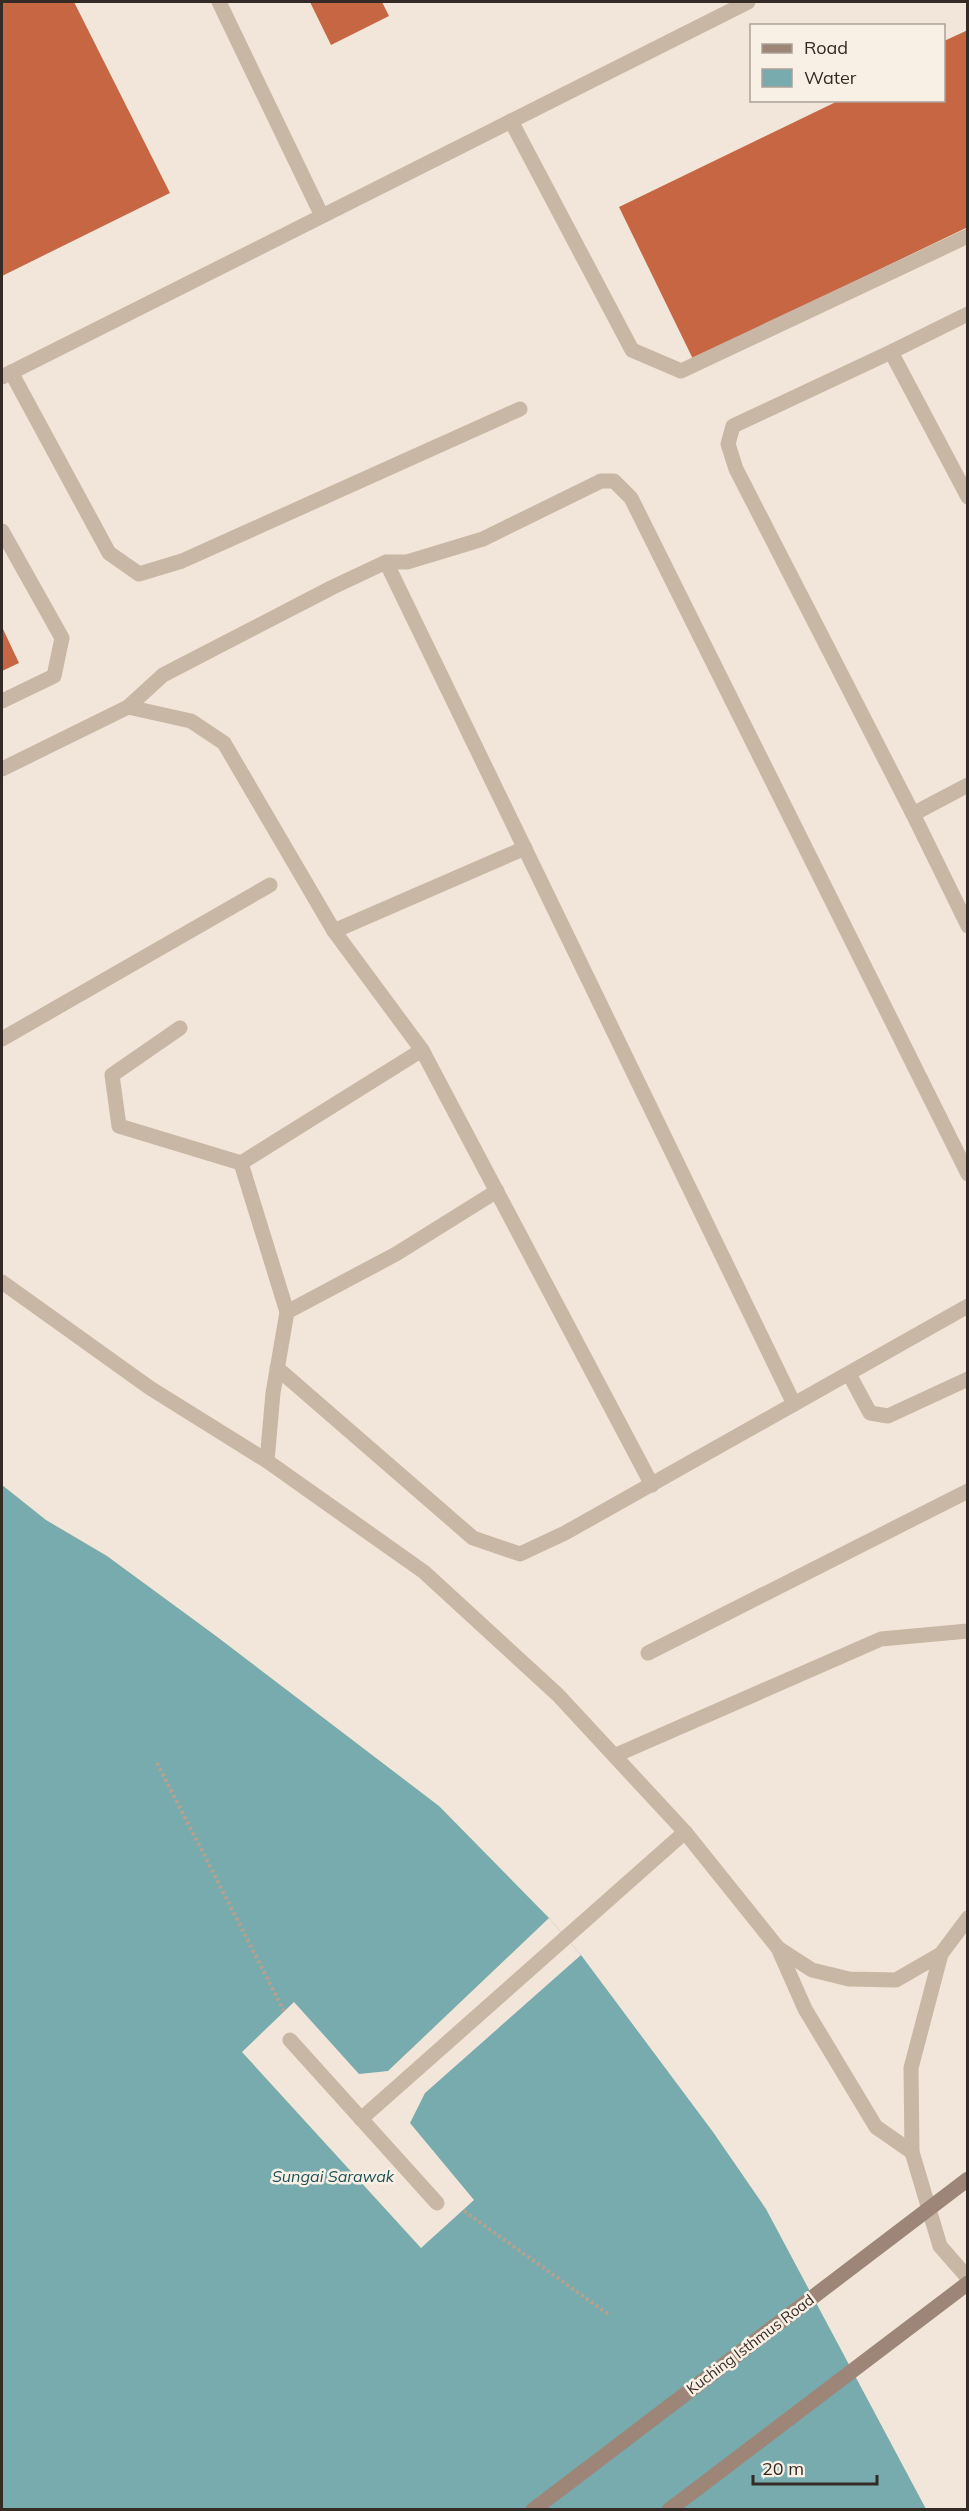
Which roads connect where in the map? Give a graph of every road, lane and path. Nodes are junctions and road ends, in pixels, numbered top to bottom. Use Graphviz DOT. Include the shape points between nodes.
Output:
graph roads {
  1 [pos="219,2"];
  2 [pos="748,2"];
  3 [pos="511,121"];
  4 [pos="322,216"];
  5 [pos="968,236"];
  6 [pos="968,314"];
  7 [pos="891,352"];
  8 [pos="6,375"];
  9 [pos="520,409"];
  10 [pos="968,497"];
  11 [pos="2,531"];
  12 [pos="386,562"];
  13 [pos="2,701"];
  14 [pos="128,707"];
  15 [pos="2,769"];
  16 [pos="968,785"];
  17 [pos="914,814"];
  18 [pos="525,848"];
  19 [pos="270,885"];
  20 [pos="968,926"];
  21 [pos="334,931"];
  22 [pos="180,1028"];
  23 [pos="2,1039"];
  24 [pos="422,1050"];
  25 [pos="241,1163"];
  26 [pos="968,1174"];
  27 [pos="498,1191"];
  28 [pos="2,1282"];
  29 [pos="968,1306"];
  30 [pos="287,1312"];
  31 [pos="277,1368"];
  32 [pos="849,1374"];
  33 [pos="968,1379"];
  34 [pos="794,1404"];
  35 [pos="267,1461"];
  36 [pos="652,1485"];
  37 [pos="968,1491"];
  38 [pos="968,1631"];
  39 [pos="648,1653"];
  40 [pos="616,1755"];
  41 [pos="157,1763"];
  42 [pos="685,1832"];
  43 [pos="968,1918"];
  44 [pos="778,1948"];
  45 [pos="941,1954"];
  46 [pos="284,2011"];
  47 [pos="290,2040"];
  48 [pos="362,2119"];
  49 [pos="912,2152"];
  50 [pos="968,2179"];
  51 [pos="437,2203"];
  52 [pos="464,2211"];
  53 [pos="968,2281"];
  54 [pos="608,2314"];
  55 [pos="533,2510"];
  56 [pos="669,2510"];
  1 -- 4 [label="street"];
  2 -- 3 [label="street"];
  3 -- 4 [label="street"];
  3 -- 5 [label="street" via="632,350 681,371"];
  4 -- 8 [label="street"];
  6 -- 7 [label="street"];
  7 -- 10 [label="street"];
  7 -- 17 [label="street" via="733,426 728,444 736,469"];
  8 -- 9 [label="street" via="109,553 139,574 182,561"];
  11 -- 13 [label="street" via="62,638 54,676"];
  12 -- 14 [label="street" via="163,675"];
  12 -- 18 [label="street"];
  12 -- 26 [label="street" via="407,562 483,538 601,482 614,481 631,498"];
  14 -- 15 [label="street"];
  14 -- 21 [label="street" via="191,721 224,743"];
  16 -- 17 [label="street"];
  17 -- 20 [label="street"];
  18 -- 21 [label="street"];
  18 -- 34 [label="street"];
  19 -- 23 [label="street"];
  21 -- 24 [label="street"];
  22 -- 25 [label="street" via="112,1075 119,1126"];
  24 -- 25 [label="street"];
  24 -- 27 [label="street"];
  25 -- 30 [label="street"];
  27 -- 30 [label="street" via="396,1254"];
  27 -- 36 [label="street"];
  28 -- 35 [label="street" via="150,1388"];
  29 -- 32 [label="street"];
  30 -- 31 [label="street"];
  31 -- 35 [label="street"];
  31 -- 36 [label="street" via="473,1538 520,1554"];
  32 -- 33 [label="street" via="870,1413 888,1416"];
  32 -- 34 [label="street"];
  34 -- 36 [label="street"];
  35 -- 40 [label="street" via="424,1572 558,1695"];
  37 -- 39 [label="street"];
  38 -- 40 [label="street" via="881,1639"];
  40 -- 42 [label="street"];
  41 -- 46 [label="path"];
  42 -- 44 [label="street"];
  42 -- 48 [label="street"];
  43 -- 45 [label="street"];
  44 -- 45 [label="street" via="812,1970 849,1979 896,1980"];
  44 -- 49 [label="street" via="805,2010 876,2127"];
  45 -- 49 [label="street" via="911,2068"];
  47 -- 48 [label="street"];
  48 -- 51 [label="street"];
  49 -- 53 [label="street" via="940,2246"];
  50 -- 55 [label="main road, Kuching Isthmus Road, bridge"];
  52 -- 54 [label="path"];
  53 -- 56 [label="main road"];
}
